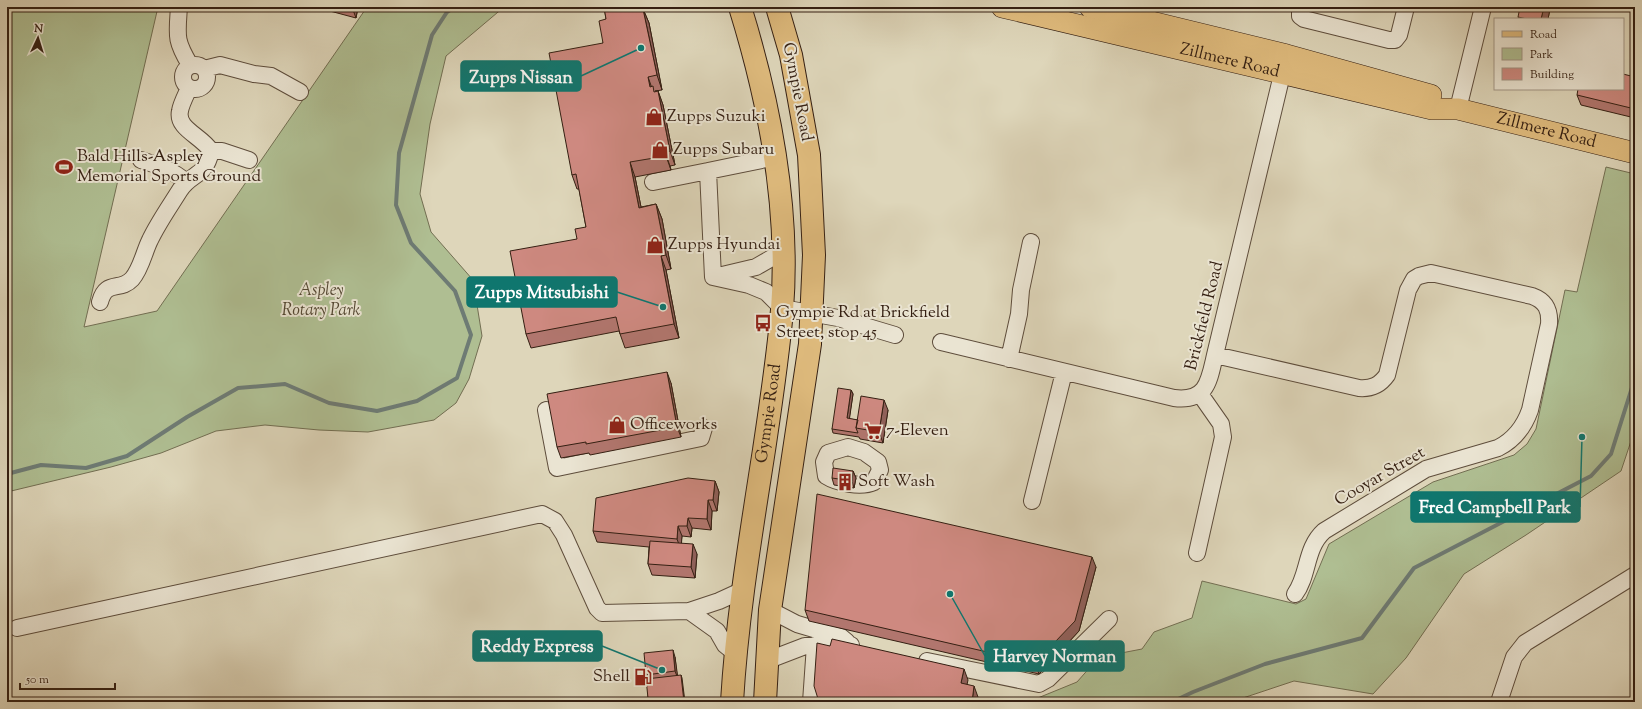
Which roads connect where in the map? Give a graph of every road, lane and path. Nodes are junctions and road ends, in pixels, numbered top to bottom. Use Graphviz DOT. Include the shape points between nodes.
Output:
graph roads {
  1 [pos="179,7"];
  2 [pos="740,7"];
  3 [pos="1002,7"];
  4 [pos="1090,7"];
  5 [pos="1300,7"];
  6 [pos="1406,7"];
  7 [pos="1483,7"];
  8 [pos="782,11"];
  9 [pos="1036,11"];
  10 [pos="1285,64"];
  11 [pos="197,67"];
  12 [pos="300,92"];
  13 [pos="1458,109"];
  14 [pos="211,151"];
  15 [pos="1635,153"];
  16 [pos="776,157"];
  17 [pos="141,160"];
  18 [pos="249,160"];
  19 [pos="708,171"];
  20 [pos="186,182"];
  21 [pos="653,182"];
  22 [pos="1031,242"];
  23 [pos="782,252"];
  24 [pos="713,278"];
  25 [pos="100,302"];
  26 [pos="782,308"];
  27 [pos="812,315"];
  28 [pos="895,335"];
  29 [pos="941,342"];
  30 [pos="1215,355"];
  31 [pos="1009,359"];
  32 [pos="1064,372"];
  33 [pos="1200,394"];
  34 [pos="546,410"];
  35 [pos="704,428"];
  36 [pos="1032,501"];
  37 [pos="1197,553"];
  38 [pos="1635,574"];
  39 [pos="743,590"];
  40 [pos="1295,594"];
  41 [pos="770,610"];
  42 [pos="689,611"];
  43 [pos="1109,619"];
  44 [pos="17,628"];
  45 [pos="815,645"];
  46 [pos="735,653"];
  47 [pos="915,659"];
  48 [pos="766,661"];
  49 [pos="732,702"];
  50 [pos="765,702"];
  51 [pos="810,702"];
  52 [pos="1500,702"];
  1 -- 11 [label="street" via="179,46"];
  2 -- 16 [label="highway, Gympie Road" via="762,86"];
  3 -- 9 [label="main road, Zillmere Road"];
  4 -- 10 [label="main road, Zillmere Road"];
  5 -- 6 [label="street" via="1300,16 1304,19 1395,40"];
  7 -- 13 [label="street"];
  8 -- 27 [label="highway, Gympie Road" via="810,156 814,233"];
  9 -- 10 [label="main road, Zillmere Road"];
  10 -- 13 [label="main road, Zillmere Road" via="1435,96"];
  10 -- 30 [label="street, Brickfield Road"];
  11 -- 12 [label="street" via="220,65 271,76"];
  11 -- 14 [label="street" via="184,70 182,74 183,82 189,88 180,111 180,120 183,126 206,142"];
  13 -- 15 [label="main road, Zillmere Road"];
  14 -- 18 [label="street" via="222,151"];
  14 -- 20 [label="street" via="206,167"];
  16 -- 19 [label="street"];
  16 -- 23 [label="highway, Gympie Road"];
  17 -- 20 [label="street" via="164,168"];
  19 -- 21 [label="street"];
  19 -- 24 [label="street"];
  20 -- 25 [label="street" via="150,239 132,279 102,292"];
  22 -- 31 [label="street"];
  23 -- 24 [label="street" via="756,267"];
  23 -- 26 [label="highway, Gympie Road"];
  24 -- 26 [label="street" via="749,285 766,292"];
  26 -- 27 [label="street"];
  26 -- 39 [label="highway, Gympie Road"];
  27 -- 28 [label="street" via="850,321"];
  27 -- 41 [label="highway, Gympie Road"];
  29 -- 31 [label="street, Brickfield Road"];
  30 -- 33 [label="street, Brickfield Road" via="1207,385"];
  30 -- 40 [label="street, Cooyar Street" via="1365,389 1380,384 1387,375 1410,283 1419,276 1436,273 1532,296 1543,301 1548,310 1550,324 1530,410 1516,436 1498,448 1426,469 1324,531 1315,541 1301,584"];
  31 -- 32 [label="street, Brickfield Road"];
  32 -- 33 [label="street, Brickfield Road" via="1174,398 1190,399"];
  32 -- 36 [label="street"];
  33 -- 37 [label="street" via="1221,424 1223,437"];
  34 -- 35 [label="street" via="557,468 701,438"];
  38 -- 52 [label="street" via="1525,643 1514,657"];
  39 -- 42 [label="street"];
  39 -- 46 [label="highway, Gympie Road"];
  41 -- 45 [label="street" via="797,624 841,637 857,646"];
  41 -- 48 [label="highway, Gympie Road"];
  42 -- 44 [label="street" via="602,613 597,608 564,535 555,521 542,514"];
  42 -- 46 [label="street" via="717,631 725,645"];
  43 -- 47 [label="street" via="1048,679 1038,684"];
  45 -- 48 [label="street" via="805,646"];
  45 -- 51 [label="street"];
  46 -- 49 [label="highway, Gympie Road"];
  48 -- 50 [label="highway, Gympie Road"];
}
